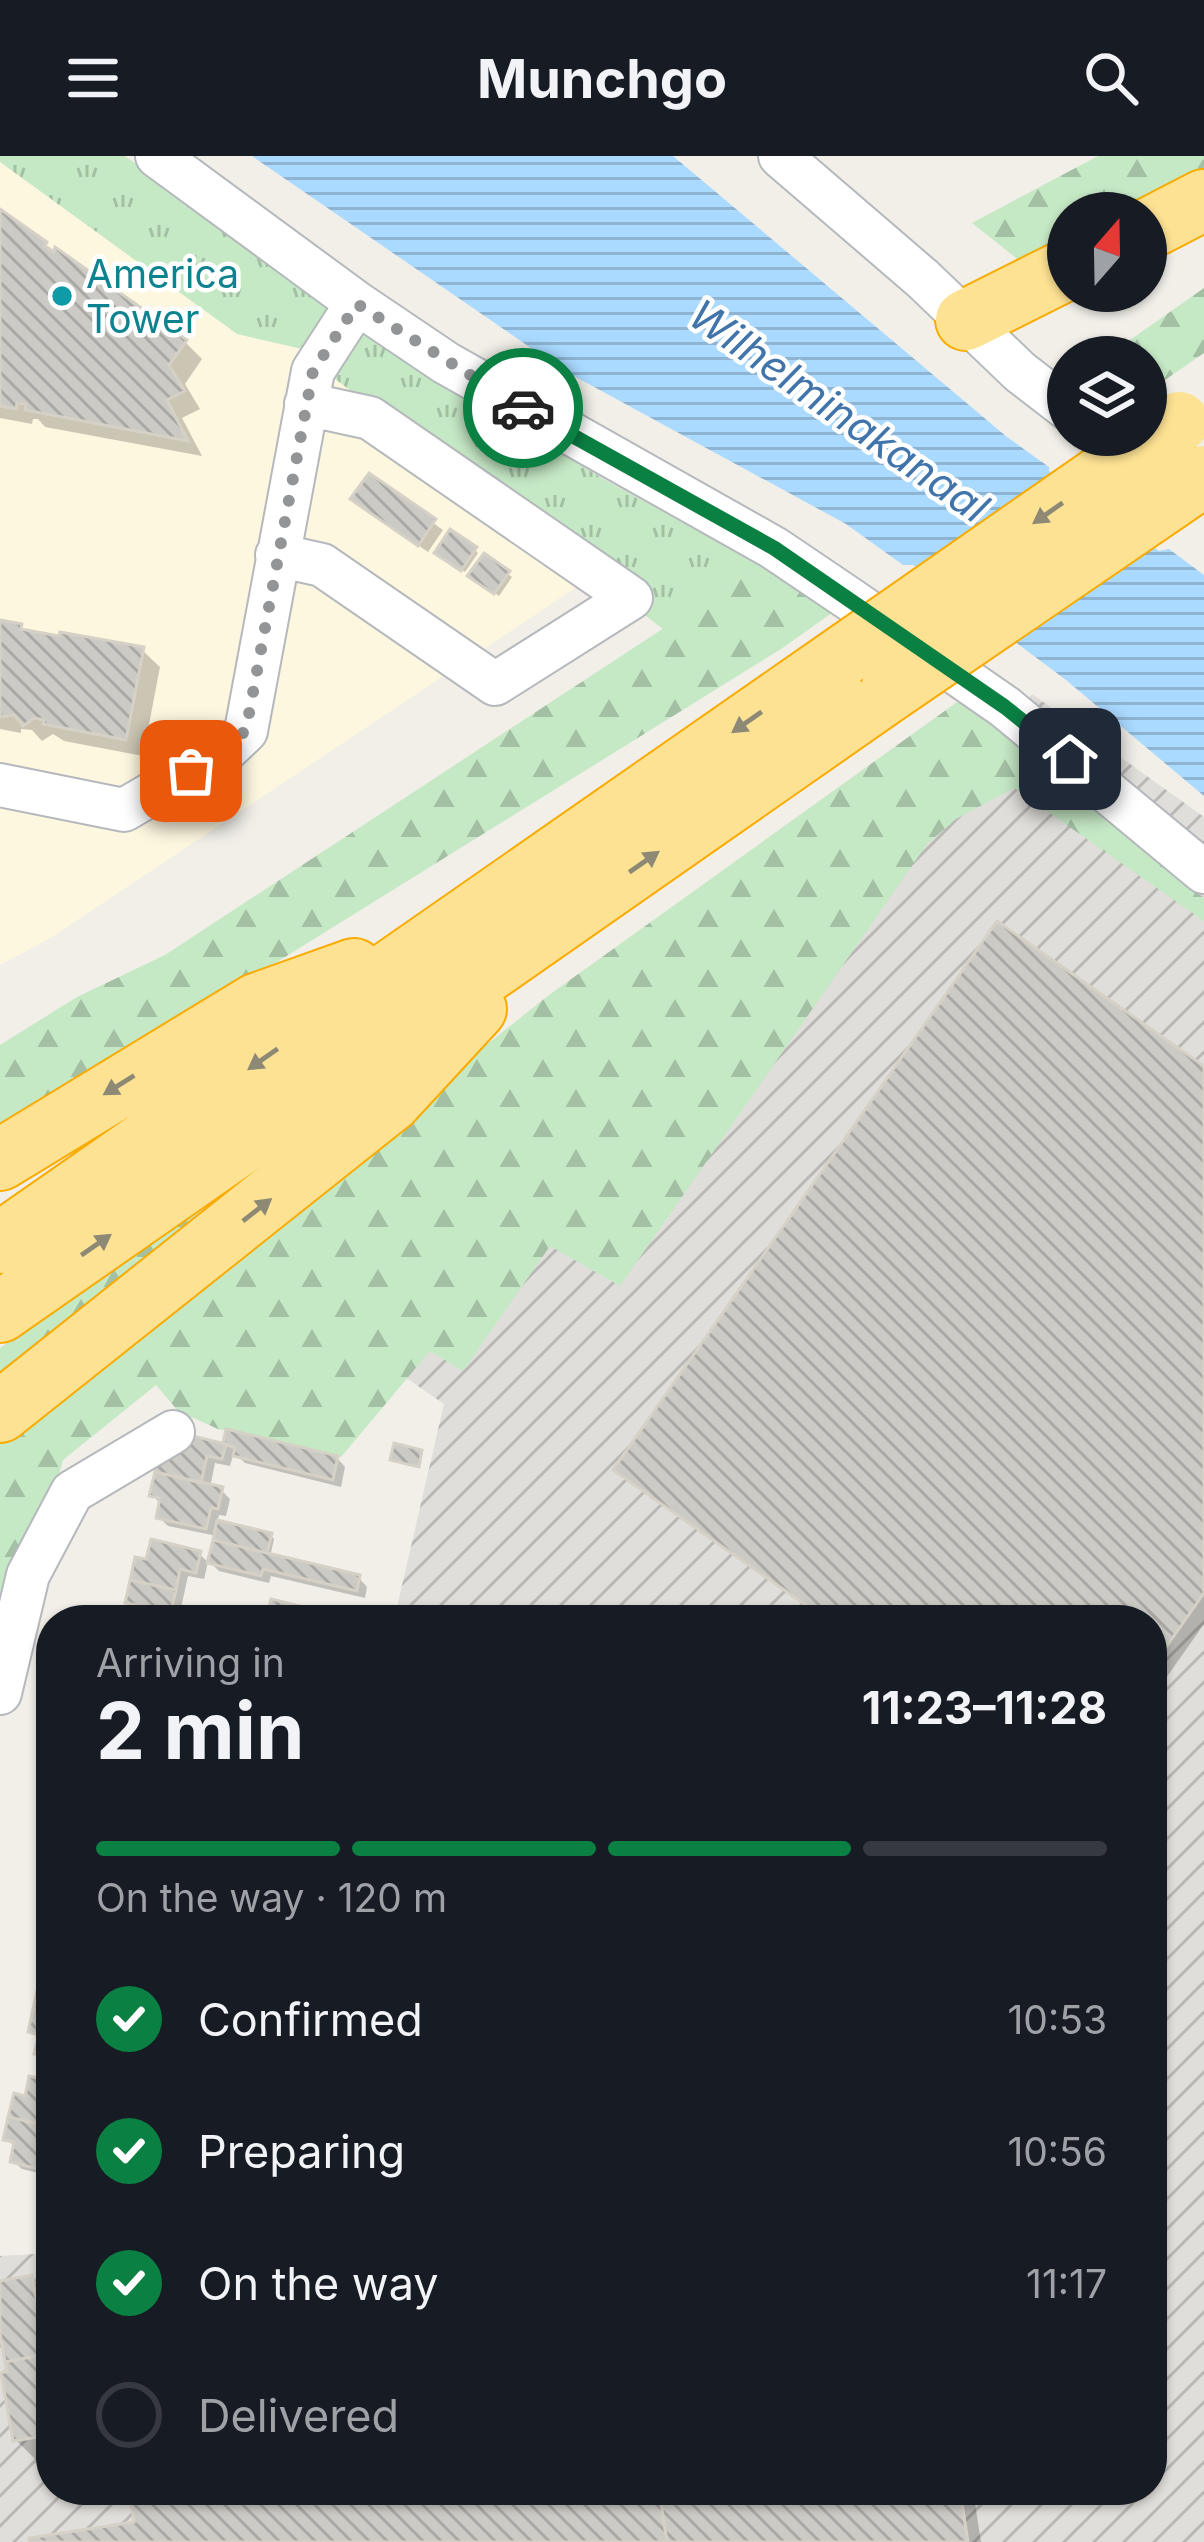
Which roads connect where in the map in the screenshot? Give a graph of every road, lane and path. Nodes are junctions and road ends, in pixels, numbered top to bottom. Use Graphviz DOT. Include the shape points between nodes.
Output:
graph roads {
  1 [pos="157,156"];
  2 [pos="790,159"];
  3 [pos="1204,200"];
  4 [pos="1167,219"];
  5 [pos="1047,280"];
  6 [pos="357,304"];
  7 [pos="966,320"];
  8 [pos="1047,393"];
  9 [pos="306,404"];
  10 [pos="1191,413"];
  11 [pos="1135,456"];
  12 [pos="1204,476"];
  13 [pos="1204,502"];
  14 [pos="277,555"];
  15 [pos="0,785"];
  16 [pos="1204,872"];
  17 [pos="548,929"];
  18 [pos="428,943"];
  19 [pos="0,1160"];
  20 [pos="0,1243"];
  21 [pos="0,1312"];
  22 [pos="0,1412"];
  23 [pos="172,1432"];
  24 [pos="0,1694"];
  1 -- 6 [label="street"];
  2 -- 7 [label="street"];
  3 -- 4 [label="highway"];
  5 -- 7 [label="highway"];
  6 -- 9 [label="street" via="319,359"];
  6 -- 16 [label="street" via="774,548 1005,707"];
  7 -- 8 [label="street"];
  9 -- 14 [label="street"];
  9 -- 14 [label="street" via="370,418 632,598 495,684 322,565"];
  10 -- 18 [label="highway, one-way, bridge"];
  11 -- 13 [label="street"];
  17 -- 12 [label="highway, one-way, bridge"];
  14 -- 15 [label="street" via="246,730 225,751 124,811"];
  21 -- 17 [label="highway, one-way"];
  22 -- 17 [label="highway, one-way" via="391,1101"];
  18 -- 19 [label="highway, one-way" via="256,1004"];
  18 -- 20 [label="highway, one-way"];
  23 -- 24 [label="street" via="72,1492 28,1575"];
}
